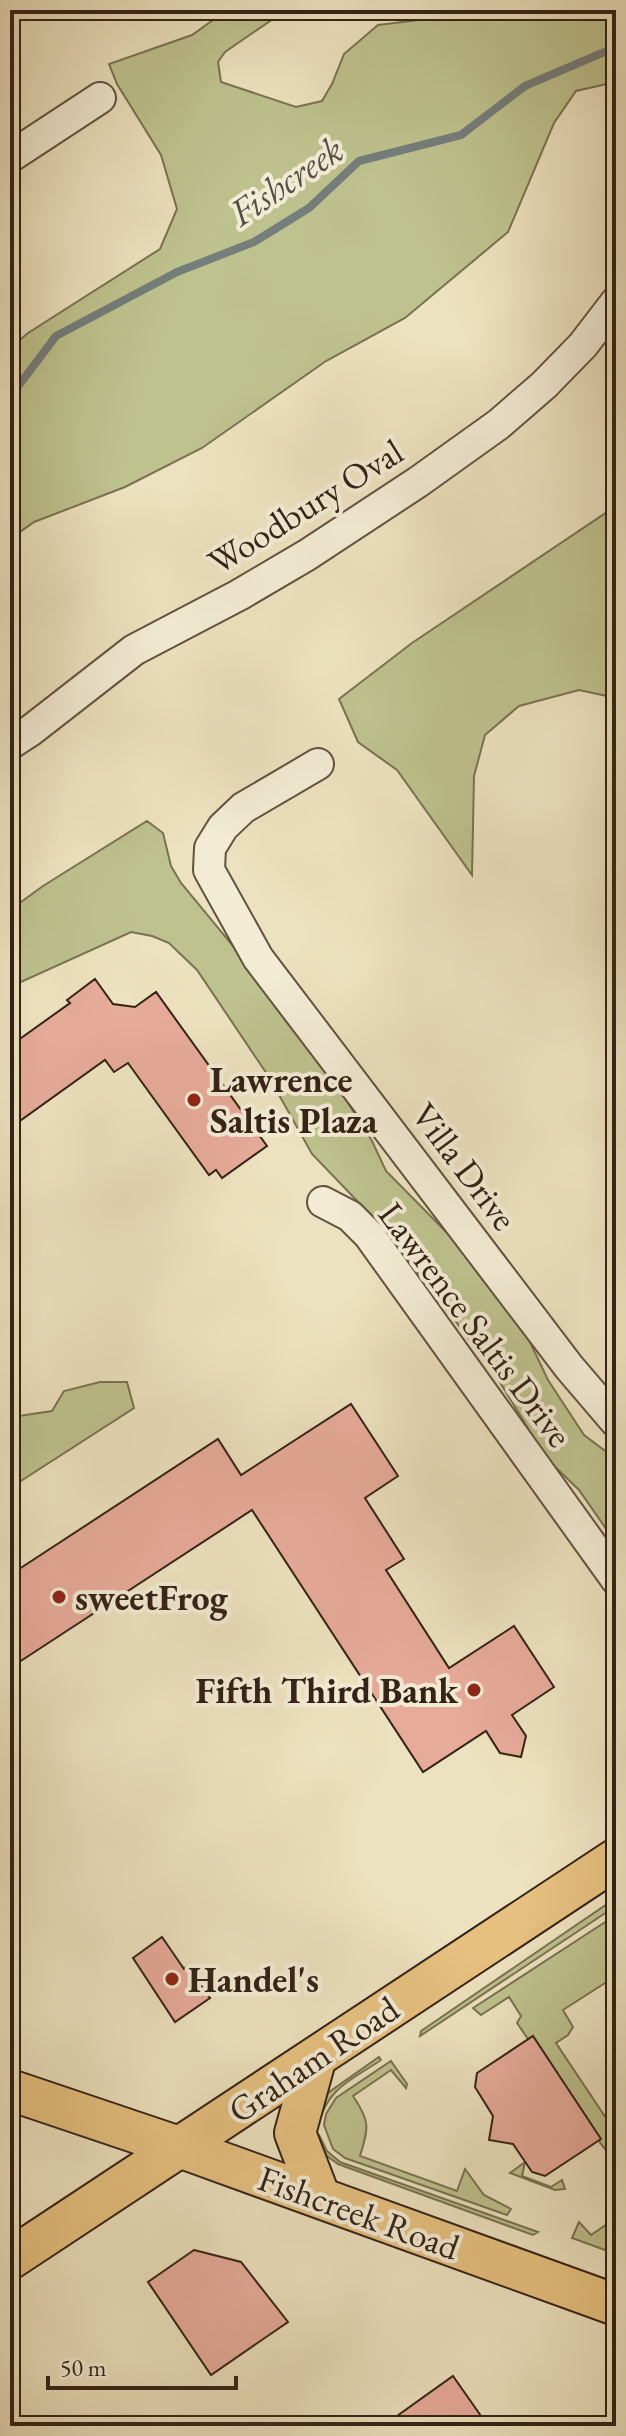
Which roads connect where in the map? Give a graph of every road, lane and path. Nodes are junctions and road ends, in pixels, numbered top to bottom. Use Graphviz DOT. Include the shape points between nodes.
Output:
graph roads {
  1 [pos="100,98"];
  2 [pos="10,157"];
  3 [pos="616,302"];
  4 [pos="10,744"];
  5 [pos="318,764"];
  6 [pos="323,1202"];
  7 [pos="616,1422"];
  8 [pos="616,1579"];
  9 [pos="616,1859"];
  10 [pos="316,2057"];
  11 [pos="10,2090"];
  12 [pos="182,2148"];
  13 [pos="320,2198"];
  14 [pos="10,2259"];
  15 [pos="616,2305"];
  1 -- 2 [label="street"];
  3 -- 4 [label="street, Woodbury Oval" via="583,345 499,424 307,555 134,650"];
  5 -- 7 [label="street, Villa Drive" via="243,808 223,827 210,848 209,870 258,958"];
  6 -- 8 [label="street, Lawrence Saltis Drive" via="350,1216 369,1235"];
  9 -- 10 [label="main road, Graham Road"];
  10 -- 12 [label="main road, Graham Road"];
  10 -- 13 [label="main road" via="295,2133"];
  11 -- 12 [label="main road, Fishcreek Road"];
  12 -- 13 [label="main road, Fishcreek Road"];
  12 -- 14 [label="main road, Graham Road"];
  13 -- 15 [label="main road, Fishcreek Road"];
}
